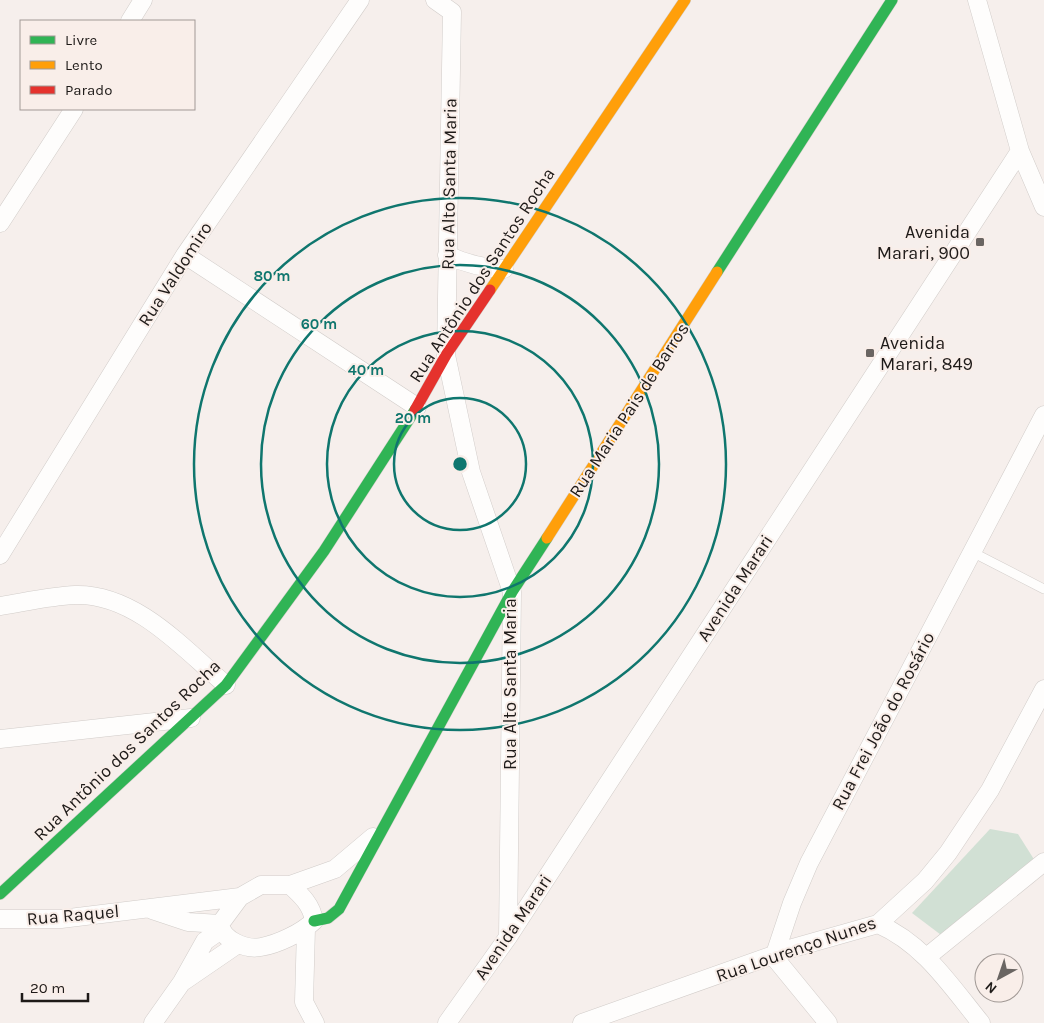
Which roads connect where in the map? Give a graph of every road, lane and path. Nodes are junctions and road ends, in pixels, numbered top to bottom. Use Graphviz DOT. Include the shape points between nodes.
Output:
graph roads {
  1 [pos="144,0"];
  2 [pos="360,0"];
  3 [pos="435,0"];
  4 [pos="685,0"];
  5 [pos="892,0"];
  6 [pos="977,0"];
  7 [pos="456,6"];
  8 [pos="131,20"];
  9 [pos="73,110"];
  10 [pos="1020,151"];
  11 [pos="1044,207"];
  12 [pos="0,223"];
  13 [pos="185,255"];
  14 [pos="447,255"];
  15 [pos="504,269"];
  16 [pos="446,355"];
  17 [pos="417,407"];
  18 [pos="1044,415"];
  19 [pos="972,552"];
  20 [pos="0,555"];
  21 [pos="1044,589"];
  22 [pos="512,592"];
  23 [pos="0,606"];
  24 [pos="226,684"];
  25 [pos="1044,689"];
  26 [pos="192,718"];
  27 [pos="0,740"];
  28 [pos="381,830"];
  29 [pos="1044,862"];
  30 [pos="290,885"];
  31 [pos="0,894"];
  32 [pos="240,898"];
  33 [pos="147,909"];
  34 [pos="0,919"];
  35 [pos="878,924"];
  36 [pos="310,925"];
  37 [pos="221,927"];
  38 [pos="508,937"];
  39 [pos="238,944"];
  40 [pos="774,956"];
  41 [pos="928,956"];
  42 [pos="182,982"];
  43 [pos="153,1023"];
  44 [pos="316,1023"];
  45 [pos="447,1023"];
  46 [pos="582,1023"];
  47 [pos="828,1023"];
  48 [pos="981,1023"];
  1 -- 8 [label="street"];
  2 -- 13 [label="street, Rua Valdomiro"];
  3 -- 7 [label="street, Rua Alto Santa Maria"];
  4 -- 15 [label="street, Rua Antônio dos Santos Rocha"];
  5 -- 22 [label="street, Rua Maria Pais de Barros"];
  6 -- 10 [label="street"];
  7 -- 14 [label="street, Rua Alto Santa Maria"];
  9 -- 12 [label="street"];
  10 -- 11 [label="street"];
  10 -- 38 [label="street, Avenida Marari"];
  13 -- 17 [label="street"];
  13 -- 20 [label="street, Rua Valdomiro"];
  14 -- 15 [label="street" via="486,269"];
  14 -- 16 [label="street, Rua Alto Santa Maria"];
  15 -- 16 [label="street, Rua Antônio dos Santos Rocha"];
  16 -- 17 [label="street, Rua Antônio dos Santos Rocha"];
  16 -- 22 [label="street, Rua Alto Santa Maria" via="471,472"];
  17 -- 24 [label="street, Rua Antônio dos Santos Rocha" via="324,551"];
  18 -- 19 [label="street, Rua Frei João do Rosário"];
  19 -- 21 [label="lane"];
  19 -- 40 [label="street, Rua Frei João do Rosário" via="809,862"];
  22 -- 28 [label="street, Rua Maria Pais de Barros"];
  22 -- 38 [label="street, Rua Alto Santa Maria"];
  23 -- 24 [label="street" via="76,595 120,604 156,626"];
  24 -- 26 [label="street, Rua Antônio dos Santos Rocha"];
  25 -- 35 [label="street, Rua Lourenço Nunes" via="990,790 948,853 925,881"];
  26 -- 27 [label="street"];
  26 -- 31 [label="street, Rua Antônio dos Santos Rocha"];
  28 -- 30 [label="street, Rua Maria Pais de Barros" via="335,869"];
  28 -- 36 [label="street, Rua Maria Pais de Barros" via="339,909 328,918"];
  29 -- 41 [label="street"];
  30 -- 32 [label="street" via="261,885"];
  30 -- 36 [label="street" via="303,896 313,912"];
  32 -- 33 [label="street, Rua Raquel"];
  32 -- 37 [label="street"];
  33 -- 34 [label="street, Rua Raquel" via="36,920"];
  33 -- 37 [label="street, Rua Raquel" via="188,922"];
  35 -- 40 [label="street, Rua Lourenço Nunes"];
  35 -- 41 [label="street"];
  36 -- 39 [label="street" via="260,948"];
  36 -- 44 [label="street" via="304,1002"];
  37 -- 39 [label="street" via="228,938"];
  37 -- 42 [label="street" via="205,941"];
  38 -- 45 [label="street, Avenida Marari"];
  39 -- 42 [label="street"];
  40 -- 46 [label="street, Rua Lourenço Nunes"];
  40 -- 47 [label="street"];
  41 -- 48 [label="street"];
  42 -- 43 [label="street"];
}
